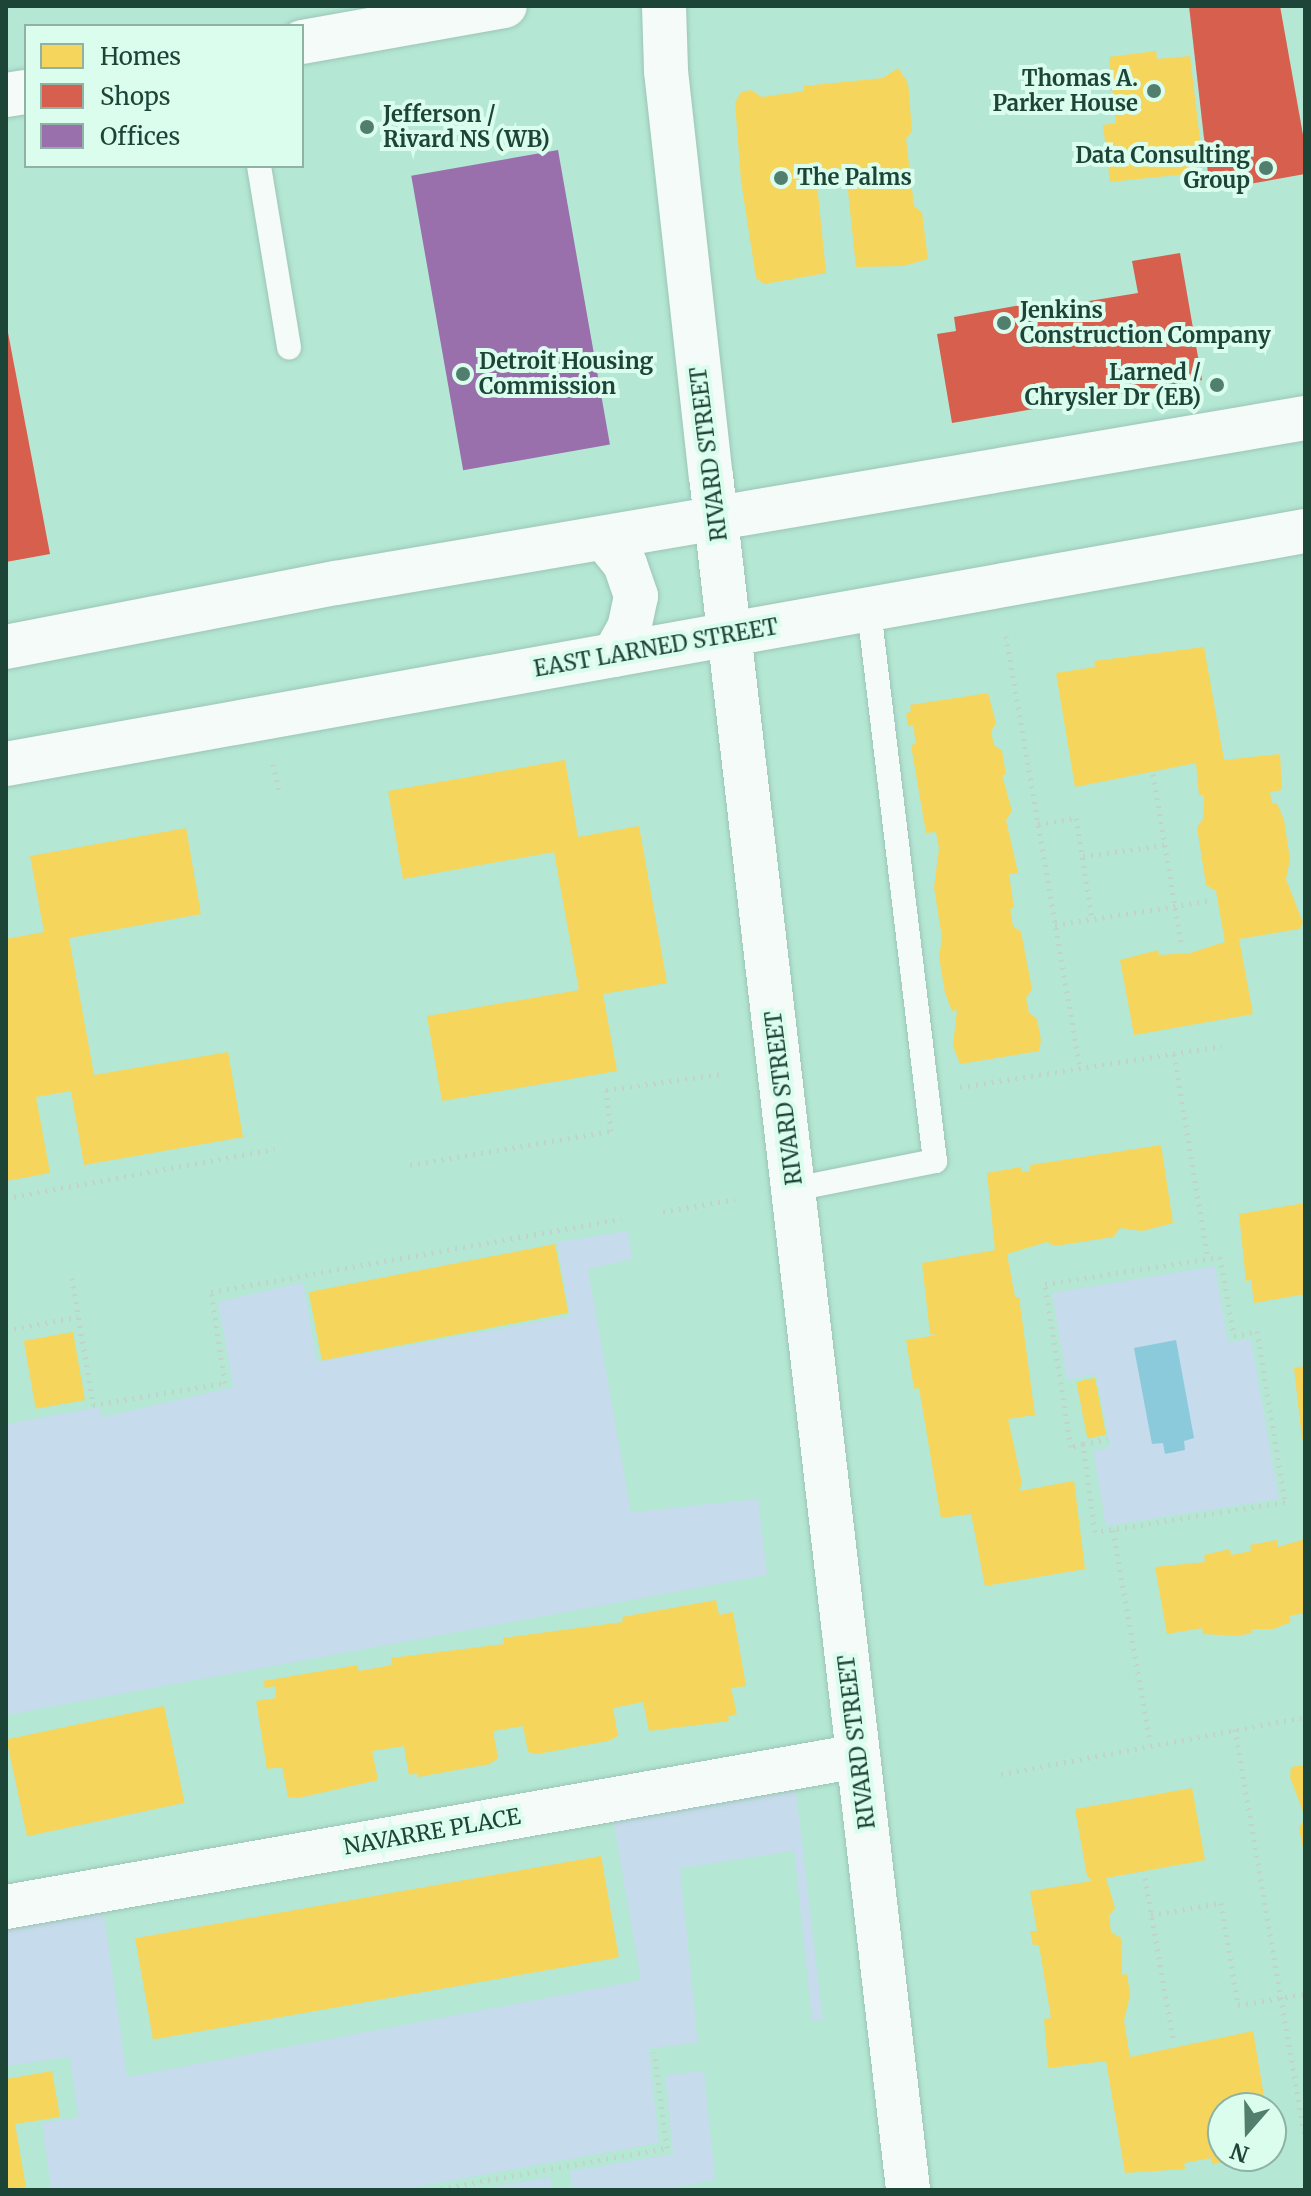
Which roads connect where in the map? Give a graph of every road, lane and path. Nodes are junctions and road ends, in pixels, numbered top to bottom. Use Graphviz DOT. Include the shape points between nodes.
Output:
graph roads {
  1 [pos="505,6"];
  2 [pos="664,6"];
  3 [pos="304,42"];
  4 [pos="259,168"];
  5 [pos="289,348"];
  6 [pos="1299,432"];
  7 [pos="717,518"];
  8 [pos="1302,525"];
  9 [pos="604,538"];
  10 [pos="869,610"];
  11 [pos="730,634"];
  12 [pos="1006,636"];
  13 [pos="6,647"];
  14 [pos="614,655"];
  15 [pos="6,764"];
  16 [pos="273,764"];
  17 [pos="1153,774"];
  18 [pos="279,793"];
  19 [pos="1038,824"];
  20 [pos="1165,845"];
  21 [pos="1082,857"];
  22 [pos="1207,901"];
  23 [pos="1175,906"];
  24 [pos="1092,919"];
  25 [pos="1055,925"];
  26 [pos="1181,943"];
  27 [pos="1222,1046"];
  28 [pos="1174,1054"];
  29 [pos="1080,1068"];
  30 [pos="721,1074"];
  31 [pos="960,1087"];
  32 [pos="275,1149"];
  33 [pos="410,1165"];
  34 [pos="795,1189"];
  35 [pos="6,1198"];
  36 [pos="735,1199"];
  37 [pos="663,1212"];
  38 [pos="622,1219"];
  39 [pos="1208,1259"];
  40 [pos="72,1278"];
  41 [pos="78,1317"];
  42 [pos="6,1330"];
  43 [pos="1108,1439"];
  44 [pos="1083,1444"];
  45 [pos="1113,1530"];
  46 [pos="1305,1717"];
  47 [pos="1235,1729"];
  48 [pos="1150,1743"];
  49 [pos="858,1756"];
  50 [pos="1001,1774"];
  51 [pos="1145,1878"];
  52 [pos="6,1907"];
  53 [pos="1151,1915"];
  54 [pos="1305,1994"];
  55 [pos="1281,1998"];
  56 [pos="1173,2038"];
  57 [pos="654,2052"];
  58 [pos="1305,2140"];
  59 [pos="433,2190"];
  60 [pos="908,2190"];
  1 -- 3 [label="street"];
  2 -- 7 [label="street, RIVARD STREET" via="666,71"];
  4 -- 5 [label="lane"];
  6 -- 7 [label="street"];
  7 -- 9 [label="street"];
  7 -- 11 [label="street, RIVARD STREET"];
  8 -- 10 [label="street, EAST LARNED STREET"];
  9 -- 13 [label="street"];
  9 -- 14 [label="street" via="625,564 636,596 629,628"];
  10 -- 11 [label="street, EAST LARNED STREET"];
  10 -- 34 [label="lane" via="935,1161"];
  11 -- 14 [label="street, EAST LARNED STREET"];
  11 -- 34 [label="street, RIVARD STREET"];
  12 -- 19 [label="path"];
  14 -- 15 [label="street, EAST LARNED STREET"];
  16 -- 18 [label="path"];
  17 -- 20 [label="path"];
  19 -- 21 [label="path" via="1076,818"];
  19 -- 25 [label="path"];
  20 -- 21 [label="path"];
  20 -- 23 [label="path"];
  21 -- 24 [label="path"];
  22 -- 23 [label="path"];
  23 -- 24 [label="path"];
  23 -- 26 [label="path"];
  24 -- 25 [label="path"];
  25 -- 29 [label="path"];
  27 -- 28 [label="path"];
  28 -- 29 [label="path"];
  28 -- 39 [label="path"];
  29 -- 31 [label="path"];
  30 -- 33 [label="path" via="606,1090 611,1131"];
  32 -- 35 [label="path"];
  34 -- 49 [label="street, RIVARD STREET"];
  36 -- 37 [label="path"];
  38 -- 41 [label="path" via="211,1292 225,1383 93,1405"];
  39 -- 44 [label="path" via="1045,1284 1071,1447"];
  39 -- 45 [label="path" via="1220,1257 1234,1336 1257,1331 1285,1502"];
  40 -- 41 [label="path"];
  41 -- 42 [label="path"];
  43 -- 44 [label="path"];
  44 -- 45 [label="path" via="1095,1532"];
  45 -- 48 [label="path"];
  46 -- 47 [label="path"];
  47 -- 48 [label="path"];
  47 -- 55 [label="path"];
  48 -- 50 [label="path"];
  49 -- 52 [label="street, NAVARRE PLACE"];
  49 -- 60 [label="street, RIVARD STREET"];
  51 -- 53 [label="path"];
  53 -- 55 [label="path" via="1221,1903 1238,2005"];
  53 -- 56 [label="path"];
  54 -- 55 [label="path"];
  55 -- 58 [label="path"];
  57 -- 59 [label="path" via="667,2148"];
}
